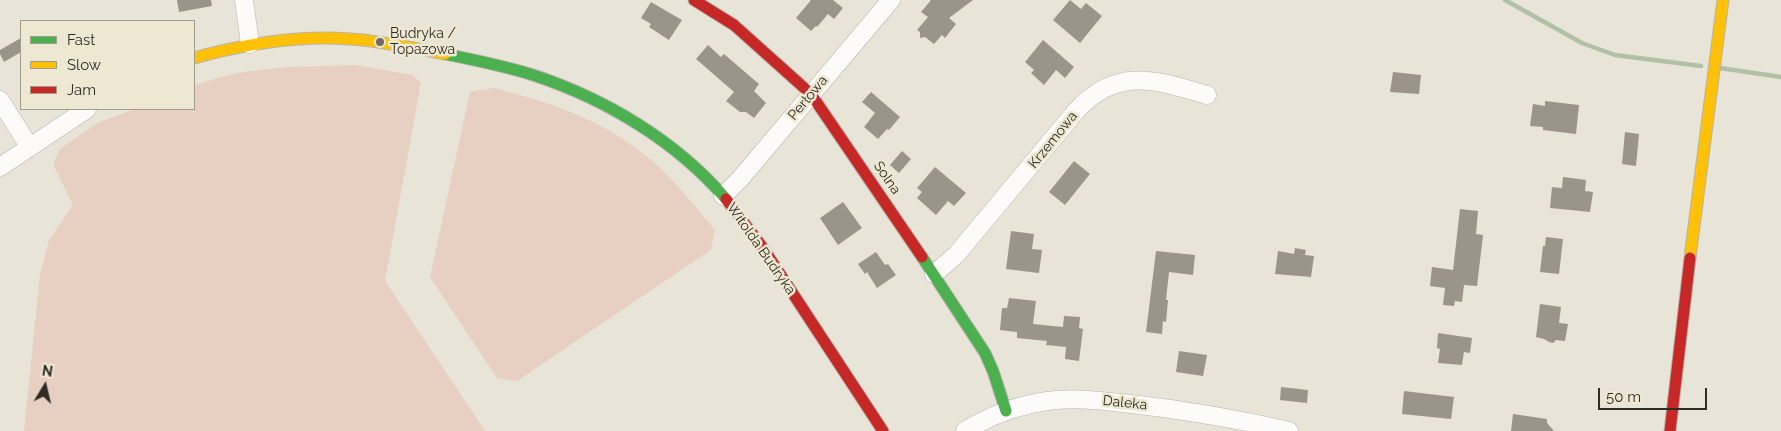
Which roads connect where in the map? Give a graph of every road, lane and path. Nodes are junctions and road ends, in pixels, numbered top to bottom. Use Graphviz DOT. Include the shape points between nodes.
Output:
graph roads {
  1 [pos="244,0"];
  2 [pos="694,0"];
  3 [pos="891,0"];
  4 [pos="1723,0"];
  5 [pos="250,44"];
  6 [pos="195,58"];
  7 [pos="811,94"];
  8 [pos="1207,95"];
  9 [pos="0,100"];
  10 [pos="85,110"];
  11 [pos="30,146"];
  12 [pos="0,167"];
  13 [pos="724,196"];
  14 [pos="934,274"];
  15 [pos="1006,411"];
  16 [pos="883,431"];
  17 [pos="965,431"];
  18 [pos="1289,431"];
  19 [pos="1670,431"];
  1 -- 5 [label="street"];
  2 -- 7 [label="street, Solna" via="734,25"];
  3 -- 7 [label="street, Perłowa"];
  4 -- 19 [label="street"];
  5 -- 6 [label="street, Witolda Budryka"];
  5 -- 13 [label="street, Witolda Budryka" via="303,38 380,42 536,76 588,97 640,125"];
  7 -- 13 [label="street, Perłowa"];
  7 -- 14 [label="street, Solna"];
  8 -- 14 [label="street, Krzemowa" via="1149,81 1125,81 1099,90 1076,111 956,255"];
  9 -- 11 [label="street"];
  10 -- 11 [label="street"];
  11 -- 12 [label="street"];
  13 -- 16 [label="street, Witolda Budryka" via="762,245"];
  14 -- 15 [label="street, Solna" via="985,353"];
  15 -- 17 [label="street, Daleka"];
  15 -- 18 [label="street, Daleka" via="1049,401 1100,400 1160,407"];
}
